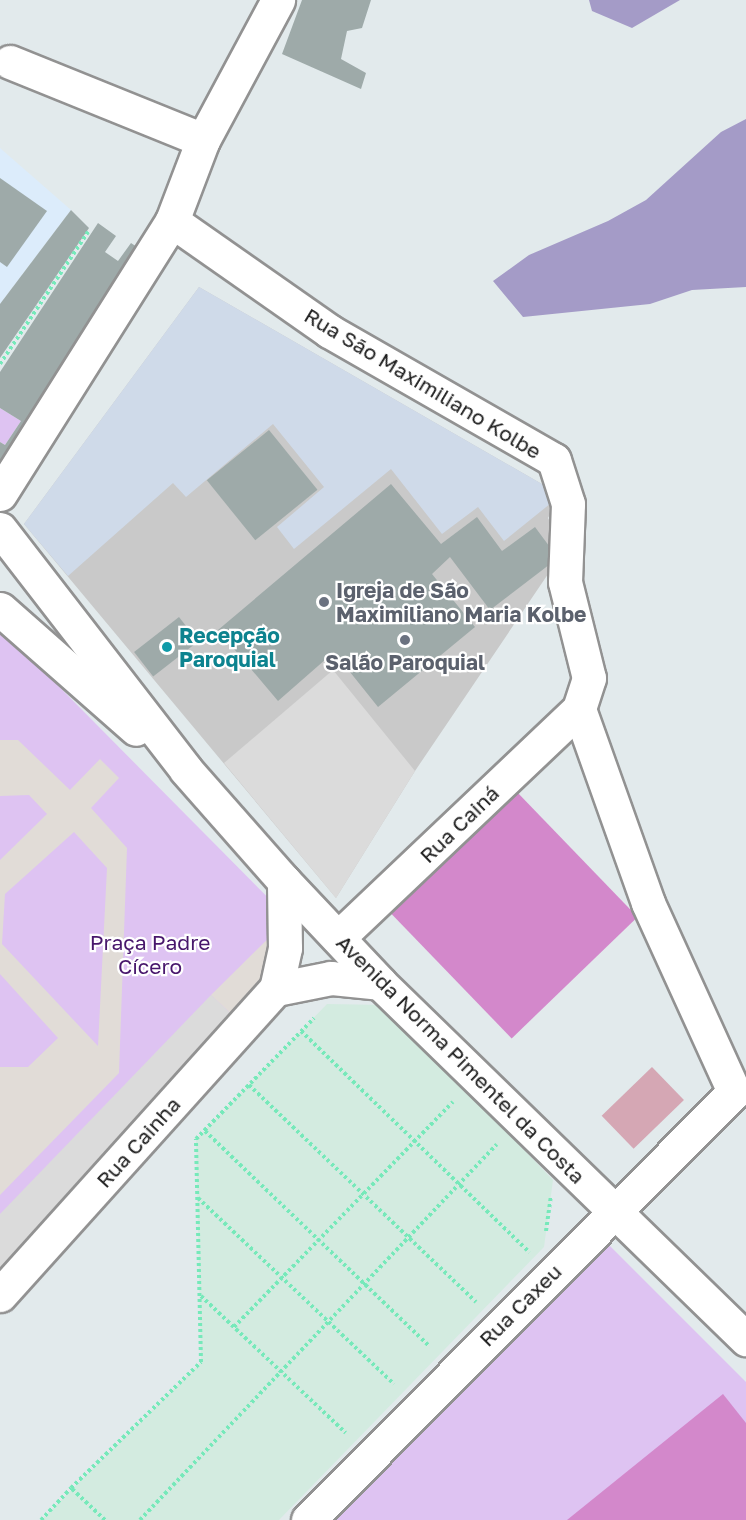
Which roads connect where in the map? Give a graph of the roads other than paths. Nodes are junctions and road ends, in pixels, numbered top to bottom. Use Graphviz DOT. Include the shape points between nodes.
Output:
graph roads {
  1 [pos="278,0"];
  2 [pos="10,62"];
  3 [pos="203,140"];
  4 [pos="172,221"];
  5 [pos="0,494"];
  6 [pos="0,529"];
  7 [pos="0,609"];
  8 [pos="579,709"];
  9 [pos="186,770"];
  10 [pos="284,881"];
  11 [pos="338,938"];
  12 [pos="380,983"];
  13 [pos="276,989"];
  14 [pos="740,1093"];
  15 [pos="613,1210"];
  16 [pos="0,1295"];
  17 [pos="746,1339"];
  18 [pos="308,1520"];
  1 -- 3 [label="street"];
  2 -- 3 [label="street"];
  3 -- 4 [label="street"];
  4 -- 5 [label="street"];
  4 -- 8 [label="street, Rua São Maximiliano Kolbe" via="329,332 554,460 568,504 565,582 589,678"];
  6 -- 9 [label="street, Avenida Norma Pimentel da Costa"];
  7 -- 9 [label="street, Avenida Norma Pimentel da Costa"];
  8 -- 11 [label="street, Rua Cainá"];
  8 -- 14 [label="street" via="648,903"];
  9 -- 10 [label="street, Avenida Norma Pimentel da Costa"];
  10 -- 11 [label="street, Avenida Norma Pimentel da Costa"];
  10 -- 13 [label="street, Rua Cainha" via="285,948"];
  11 -- 12 [label="street, Avenida Norma Pimentel da Costa"];
  12 -- 13 [label="street" via="331,978"];
  12 -- 15 [label="street, Avenida Norma Pimentel da Costa"];
  13 -- 16 [label="street, Rua Cainha"];
  14 -- 15 [label="street, Rua Caxeu"];
  15 -- 17 [label="street, Avenida Norma Pimentel da Costa"];
  15 -- 18 [label="street, Rua Caxeu"];
}
